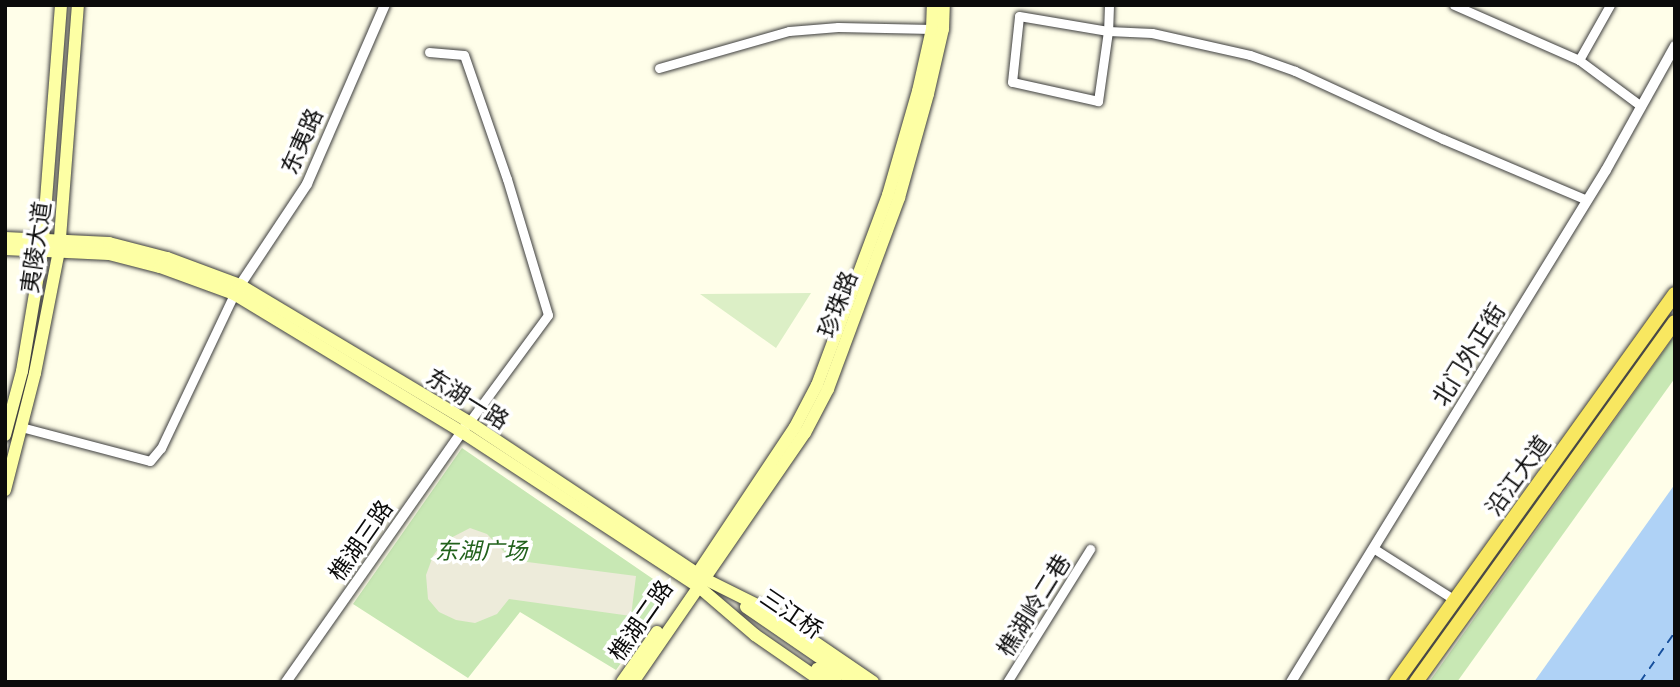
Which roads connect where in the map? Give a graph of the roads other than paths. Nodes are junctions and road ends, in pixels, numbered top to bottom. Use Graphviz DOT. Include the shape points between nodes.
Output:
graph roads {
  1 [pos="61,5"];
  2 [pos="78,5"];
  3 [pos="385,5"];
  4 [pos="933,5"];
  5 [pos="944,5"];
  6 [pos="1109,5"];
  7 [pos="1454,5"];
  8 [pos="1610,5"];
  9 [pos="932,29"];
  10 [pos="1108,31"];
  11 [pos="1675,46"];
  12 [pos="429,52"];
  13 [pos="1579,60"];
  14 [pos="659,68"];
  15 [pos="1641,106"];
  16 [pos="1587,200"];
  17 [pos="5,238"];
  18 [pos="42,246"];
  19 [pos="59,246"];
  20 [pos="5,249"];
  21 [pos="237,289"];
  22 [pos="1675,294"];
  23 [pos="1675,322"];
  24 [pos="21,427"];
  25 [pos="465,427"];
  26 [pos="5,435"];
  27 [pos="5,490"];
  28 [pos="1373,548"];
  29 [pos="1090,549"];
  30 [pos="698,581"];
  31 [pos="1455,600"];
  32 [pos="286,682"];
  33 [pos="622,682"];
  34 [pos="633,682"];
  35 [pos="823,682"];
  36 [pos="836,682"];
  37 [pos="855,682"];
  38 [pos="873,682"];
  39 [pos="1007,682"];
  40 [pos="1291,682"];
  41 [pos="1396,682"];
  42 [pos="1416,682"];
  1 -- 18 [label="main road, 夷陵大道"];
  2 -- 19 [label="main road, 夷陵大道"];
  3 -- 21 [label="street, 东夷路" via="307,184"];
  4 -- 9 [label="main road, 珍珠路"];
  5 -- 30 [label="main road, 珍珠路" via="943,29 900,198 828,389 805,433"];
  6 -- 10 [label="street"];
  7 -- 13 [label="street"];
  8 -- 13 [label="street"];
  9 -- 14 [label="street" via="789,31"];
  9 -- 30 [label="main road, 珍珠路" via="888,195 817,385"];
  10 -- 10 [label="street" via="1098,101 1012,82 1019,16"];
  10 -- 16 [label="street" via="1152,33 1250,55"];
  11 -- 15 [label="street, 北门外正街"];
  12 -- 25 [label="street" via="464,55 548,314"];
  13 -- 15 [label="street"];
  15 -- 16 [label="street, 北门外正街"];
  16 -- 28 [label="street, 北门外正街"];
  17 -- 18 [label="main road"];
  18 -- 19 [label="main road"];
  18 -- 20 [label="main road"];
  18 -- 26 [label="main road, 夷陵大道" via="22,371"];
  19 -- 21 [label="main road" via="109,254"];
  19 -- 24 [label="main road, 夷陵大道"];
  21 -- 24 [label="street" via="167,436 150,461"];
  21 -- 25 [label="main road"];
  22 -- 31 [label="main road, 沿江大道"];
  23 -- 42 [label="main road, 沿江大道"];
  24 -- 27 [label="main road, 夷陵大道"];
  25 -- 30 [label="main road"];
  25 -- 32 [label="street, 樵湖三路"];
  28 -- 31 [label="street"];
  28 -- 40 [label="street, 北门外正街"];
  29 -- 39 [label="street, 樵湖岭二巷"];
  30 -- 33 [label="main road, 樵湖二路"];
  30 -- 34 [label="main road, 樵湖二路"];
  30 -- 35 [label="main road" via="755,635"];
  30 -- 36 [label="main road, 三江桥"];
  30 -- 37 [label="main road, 三江桥"];
  30 -- 38 [label="main road" via="769,611"];
  31 -- 41 [label="main road, 沿江大道"];
}
